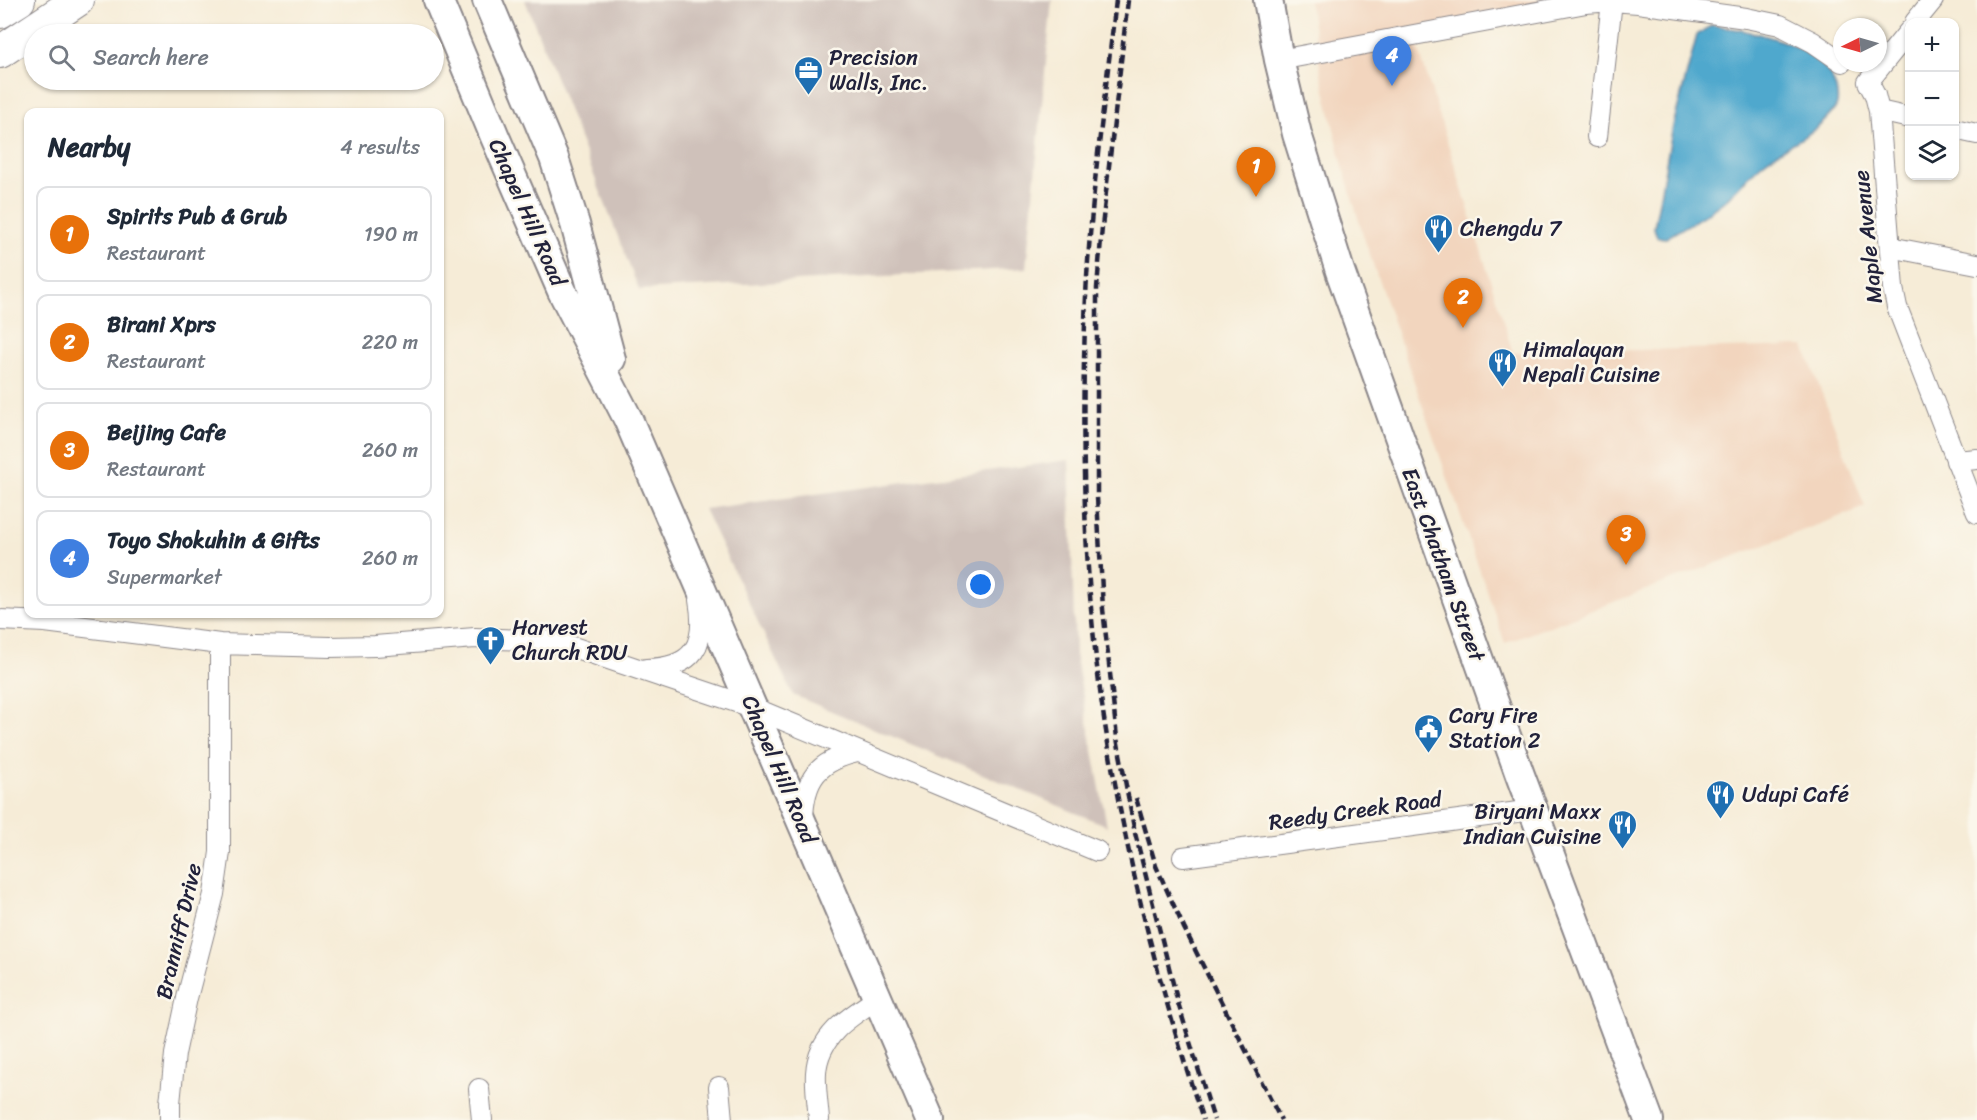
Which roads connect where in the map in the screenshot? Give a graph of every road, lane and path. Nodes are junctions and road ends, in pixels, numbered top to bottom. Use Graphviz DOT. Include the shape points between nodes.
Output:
graph roads {
  1 [pos="18,0"];
  2 [pos="78,0"];
  3 [pos="438,0"];
  4 [pos="487,0"];
  5 [pos="1268,0"];
  6 [pos="1933,0"];
  7 [pos="1612,1"];
  8 [pos="0,12"];
  9 [pos="1918,18"];
  10 [pos="42,24"];
  11 [pos="24,36"];
  12 [pos="1905,36"];
  13 [pos="0,52"];
  14 [pos="1833,55"];
  15 [pos="1279,60"];
  16 [pos="1856,72"];
  17 [pos="1869,82"];
  18 [pos="1879,111"];
  19 [pos="1905,117"];
  20 [pos="1959,130"];
  21 [pos="1977,134"];
  22 [pos="1597,137"];
  23 [pos="1890,247"];
  24 [pos="1977,264"];
  25 [pos="628,419"];
  26 [pos="1977,459"];
  27 [pos="1956,460"];
  28 [pos="1977,513"];
  29 [pos="694,571"];
  30 [pos="0,620"];
  31 [pos="220,644"];
  32 [pos="639,669"];
  33 [pos="754,708"];
  34 [pos="857,752"];
  35 [pos="1533,810"];
  36 [pos="803,822"];
  37 [pos="1097,851"];
  38 [pos="1183,857"];
  39 [pos="876,999"];
  40 [pos="719,1087"];
  41 [pos="479,1089"];
  42 [pos="170,1120"];
  43 [pos="482,1120"];
  44 [pos="722,1120"];
  45 [pos="819,1120"];
  46 [pos="930,1120"];
  47 [pos="1648,1120"];
  1 -- 8 [label="main road"];
  2 -- 10 [label="main road"];
  3 -- 25 [label="main road, Chapel Hill Road" via="562,291"];
  4 -- 25 [label="main road, Chapel Hill Road" via="554,158"];
  5 -- 15 [label="main road, East Chatham Street"];
  6 -- 9 [label="street"];
  7 -- 14 [label="street" via="1690,9 1780,25"];
  7 -- 15 [label="street"];
  7 -- 22 [label="street"];
  11 -- 13 [label="main road"];
  12 -- 17 [label="street"];
  15 -- 35 [label="main road, East Chatham Street" via="1308,174 1340,271"];
  16 -- 17 [label="street"];
  17 -- 18 [label="street, Maple Avenue"];
  18 -- 19 [label="street"];
  18 -- 23 [label="street, Maple Avenue"];
  20 -- 21 [label="street"];
  23 -- 24 [label="street"];
  23 -- 27 [label="street, Maple Avenue" via="1897,307"];
  25 -- 29 [label="main road, Chapel Hill Road"];
  26 -- 27 [label="street"];
  27 -- 28 [label="street, Maple Avenue"];
  29 -- 32 [label="street" via="701,613 699,643 680,663"];
  29 -- 33 [label="main road, Chapel Hill Road"];
  30 -- 31 [label="street"];
  31 -- 32 [label="street" via="330,647 476,638 546,641"];
  31 -- 42 [label="street, Branniff Drive" via="220,852 214,894 175,1054"];
  32 -- 33 [label="street"];
  33 -- 34 [label="street"];
  33 -- 36 [label="main road, Chapel Hill Road"];
  34 -- 36 [label="street" via="842,755 816,772 807,788"];
  34 -- 37 [label="street"];
  35 -- 38 [label="street, Reedy Creek Road"];
  35 -- 47 [label="main road, East Chatham Street"];
  36 -- 39 [label="main road, Chapel Hill Road"];
  39 -- 45 [label="street" via="836,1028 820,1052 816,1074"];
  39 -- 46 [label="main road, Chapel Hill Road"];
  40 -- 44 [label="street"];
  41 -- 43 [label="street"];
}
